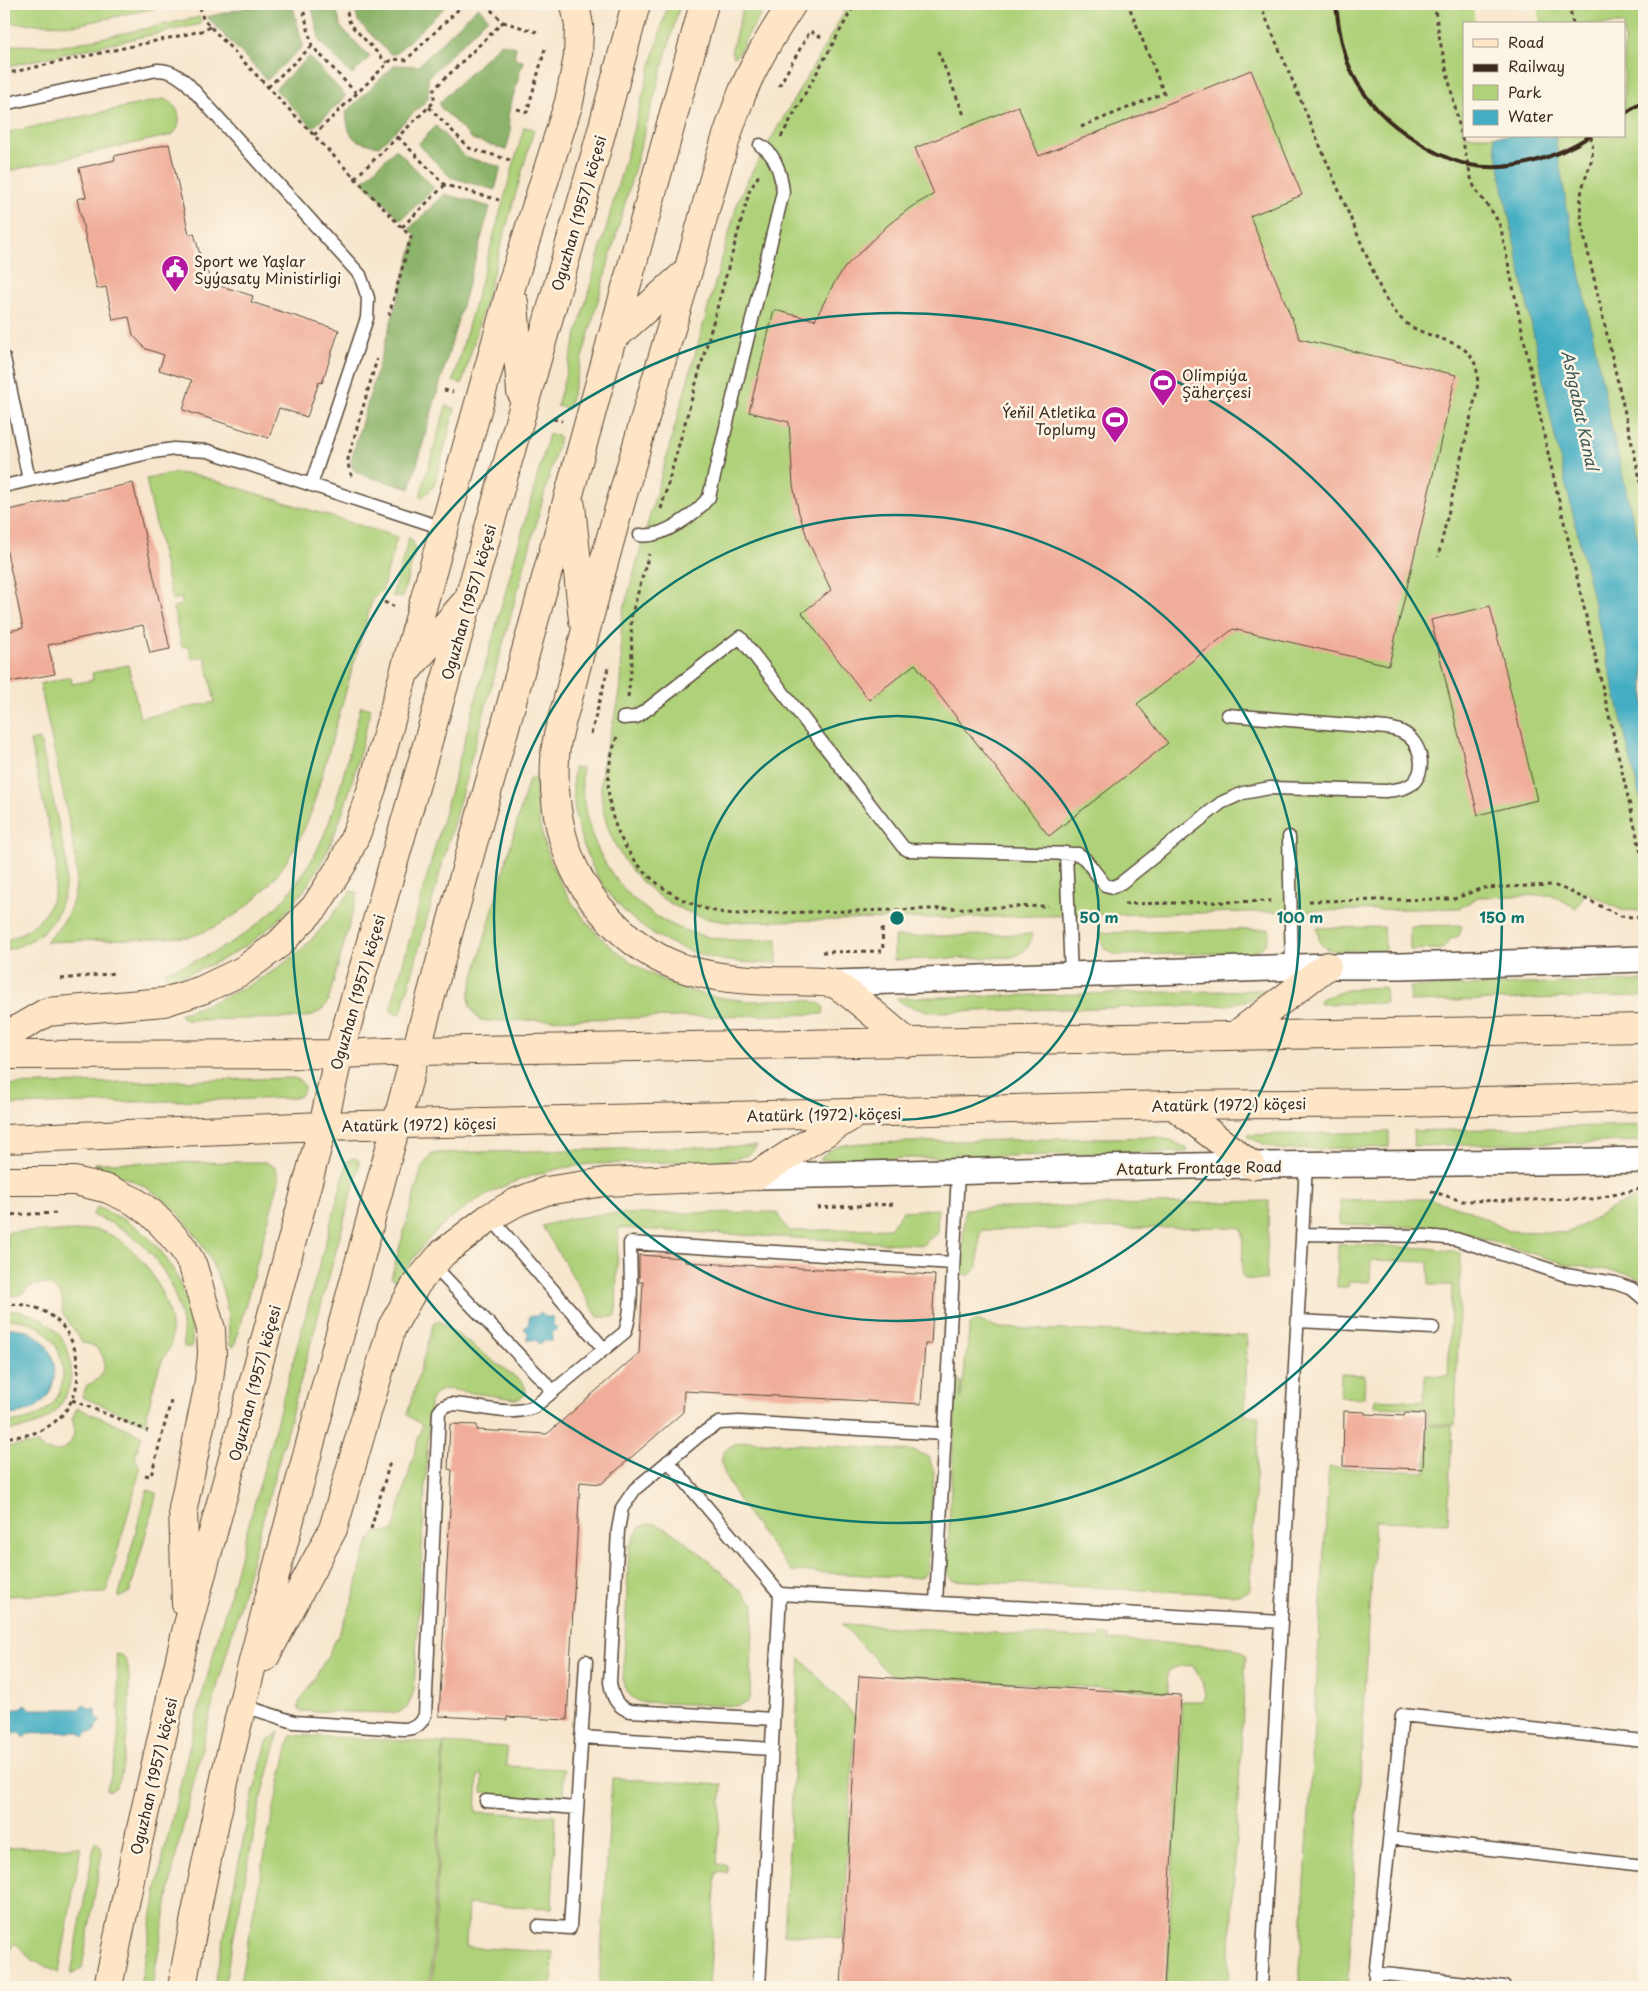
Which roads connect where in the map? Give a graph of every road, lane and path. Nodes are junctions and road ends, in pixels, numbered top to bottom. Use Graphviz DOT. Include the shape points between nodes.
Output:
graph roads {
  1 [pos="302,4"];
  2 [pos="345,4"];
  3 [pos="464,4"];
  4 [pos="485,4"];
  5 [pos="575,4"];
  6 [pos="636,4"];
  7 [pos="704,4"];
  8 [pos="792,4"];
  9 [pos="855,4"];
  10 [pos="1128,4"];
  11 [pos="1260,4"];
  12 [pos="1434,4"];
  13 [pos="1570,4"];
  14 [pos="503,22"];
  15 [pos="1573,22"];
  16 [pos="210,26"];
  17 [pos="537,32"];
  18 [pos="821,36"];
  19 [pos="312,46"];
  20 [pos="545,48"];
  21 [pos="938,51"];
  22 [pos="387,63"];
  23 [pos="4,74"];
  24 [pos="779,86"];
  25 [pos="268,87"];
  26 [pos="356,94"];
  27 [pos="4,104"];
  28 [pos="429,107"];
  29 [pos="517,109"];
  30 [pos="964,115"];
  31 [pos="1081,127"];
  32 [pos="314,135"];
  33 [pos="398,137"];
  34 [pos="1591,138"];
  35 [pos="760,145"];
  36 [pos="772,154"];
  37 [pos="510,160"];
  38 [pos="356,178"];
  39 [pos="445,186"];
  40 [pos="499,200"];
  41 [pos="402,227"];
  42 [pos="688,270"];
  43 [pos="512,284"];
  44 [pos="611,340"];
  45 [pos="4,358"];
  46 [pos="522,411"];
  47 [pos="29,480"];
  48 [pos="311,485"];
  49 [pos="4,486"];
  50 [pos="569,492"];
  51 [pos="1644,496"];
  52 [pos="443,528"];
  53 [pos="640,535"];
  54 [pos="654,535"];
  55 [pos="1438,557"];
  56 [pos="470,597"];
  57 [pos="384,602"];
  58 [pos="390,614"];
  59 [pos="584,634"];
  60 [pos="608,668"];
  61 [pos="404,674"];
  62 [pos="1228,715"];
  63 [pos="623,718"];
  64 [pos="591,734"];
  65 [pos="1289,837"];
  66 [pos="1066,853"];
  67 [pos="1644,866"];
  68 [pos="1290,901"];
  69 [pos="1118,905"];
  70 [pos="1069,906"];
  71 [pos="1644,918"];
  72 [pos="882,927"];
  73 [pos="818,952"];
  74 [pos="1640,959"];
  75 [pos="1327,966"];
  76 [pos="1292,967"];
  77 [pos="116,973"];
  78 [pos="1072,975"];
  79 [pos="61,979"];
  80 [pos="834,983"];
  81 [pos="1644,1028"];
  82 [pos="1236,1035"];
  83 [pos="4,1037"];
  84 [pos="908,1043"];
  85 [pos="416,1051"];
  86 [pos="4,1054"];
  87 [pos="339,1054"];
  88 [pos="1644,1097"];
  89 [pos="1172,1105"];
  90 [pos="856,1113"];
  91 [pos="396,1124"];
  92 [pos="322,1126"];
  93 [pos="4,1139"];
  94 [pos="1644,1160"];
  95 [pos="1251,1165"];
  96 [pos="1306,1165"];
  97 [pos="958,1173"];
  98 [pos="754,1176"];
  99 [pos="4,1181"];
  100 [pos="1644,1188"];
  101 [pos="1426,1190"];
  102 [pos="894,1204"];
  103 [pos="817,1208"];
  104 [pos="60,1212"];
  105 [pos="4,1216"];
  106 [pos="490,1217"];
  107 [pos="1302,1234"];
  108 [pos="953,1264"];
  109 [pos="433,1265"];
  110 [pos="4,1268"];
  111 [pos="1644,1299"];
  112 [pos="5,1305"];
  113 [pos="1298,1321"];
  114 [pos="1433,1328"];
  115 [pos="604,1349"];
  116 [pos="553,1391"];
  117 [pos="72,1400"];
  118 [pos="171,1401"];
  119 [pos="148,1431"];
  120 [pos="944,1434"];
  121 [pos="4,1437"];
  122 [pos="668,1461"];
  123 [pos="390,1462"];
  124 [pos="145,1474"];
  125 [pos="370,1528"];
  126 [pos="780,1594"];
  127 [pos="936,1603"];
  128 [pos="1281,1622"];
  129 [pos="186,1632"];
  130 [pos="586,1661"];
  131 [pos="242,1702"];
  132 [pos="773,1719"];
  133 [pos="581,1737"];
  134 [pos="1644,1741"];
  135 [pos="772,1749"];
  136 [pos="486,1802"];
  137 [pos="577,1808"];
  138 [pos="1390,1838"];
  139 [pos="1644,1866"];
  140 [pos="539,1926"];
  141 [pos="1375,1973"];
  142 [pos="108,1987"];
  143 [pos="182,1987"];
  144 [pos="759,1987"];
  145 [pos="1261,1987"];
  146 [pos="1374,1987"];
  147 [pos="1504,1987"];
  1 -- 19 [label="path"];
  2 -- 22 [label="path" via="350,24"];
  3 -- 22 [label="path" via="406,60 392,59"];
  4 -- 14 [label="path"];
  5 -- 43 [label="main road" via="579,26 578,57 569,102"];
  6 -- 46 [label="main road, Oguzhan (1957) köçesi"];
  7 -- 44 [label="main road"];
  8 -- 42 [label="main road" via="753,69 741,97"];
  9 -- 36 [label="path"];
  10 -- 31 [label="path" via="1164,93"];
  11 -- 55 [label="path" via="1389,305 1409,325 1456,344 1473,358 1479,379"];
  12 -- 67 [label="path" via="1472,182 1478,195 1497,217 1501,229 1545,440"];
  13 -- 15 [label="path"];
  14 -- 17 [label="path"];
  14 -- 28 [label="path" via="434,89 434,102"];
  16 -- 23 [label="path" via="206,30"];
  18 -- 24 [label="path" via="810,31"];
  19 -- 25 [label="path"];
  19 -- 26 [label="path"];
  20 -- 29 [label="path" via="527,112"];
  21 -- 30 [label="path"];
  22 -- 26 [label="path"];
  26 -- 32 [label="path"];
  27 -- 48 [label="lane" via="166,70 187,83 360,275 368,298 367,318"];
  28 -- 33 [label="path"];
  28 -- 37 [label="path" via="469,148"];
  33 -- 38 [label="path"];
  33 -- 39 [label="path"];
  34 -- 51 [label="path" via="1592,161 1580,204 1582,226"];
  35 -- 36 [label="lane"];
  36 -- 54 [label="path" via="749,192"];
  36 -- 54 [label="lane" via="783,192 708,497 694,513"];
  39 -- 40 [label="path"];
  39 -- 41 [label="path"];
  42 -- 44 [label="main road"];
  42 -- 59 [label="main road"];
  43 -- 46 [label="main road"];
  43 -- 52 [label="main road"];
  44 -- 50 [label="main road"];
  45 -- 47 [label="lane"];
  46 -- 56 [label="main road, Oguzhan (1957) köçesi"];
  47 -- 48 [label="lane" via="153,452 190,449 208,451"];
  47 -- 49 [label="lane"];
  48 -- 52 [label="lane"];
  50 -- 59 [label="main road"];
  50 -- 85 [label="main road"];
  52 -- 61 [label="main road"];
  53 -- 54 [label="lane"];
  54 -- 63 [label="path" via="631,617 632,672"];
  56 -- 61 [label="main road"];
  56 -- 87 [label="main road, Oguzhan (1957) köçesi"];
  57 -- 58 [label="path" via="393,606"];
  59 -- 80 [label="main road" via="555,753 554,780 564,845 586,891 627,936 647,951 690,972 745,980"];
  60 -- 64 [label="path"];
  61 -- 83 [label="main road" via="373,785 343,863 315,907 279,944 242,971 182,997 164,1002 47,1012"];
  62 -- 66 [label="lane" via="1387,728 1402,732 1412,740 1420,752 1422,766 1411,785 1386,791 1270,788 1243,792 1221,804 1113,887 1105,885 1085,859 1078,854"];
  63 -- 66 [label="lane" via="636,717 740,637 908,850"];
  63 -- 70 [label="path" via="609,770 614,822 625,846 643,871 685,902 734,914"];
  65 -- 68 [label="lane"];
  66 -- 70 [label="lane"];
  68 -- 69 [label="path"];
  68 -- 71 [label="path" via="1454,899 1482,888 1553,885 1614,913 1634,919"];
  68 -- 76 [label="lane"];
  70 -- 78 [label="lane"];
  72 -- 73 [label="path" via="883,951"];
  74 -- 75 [label="street"];
  75 -- 76 [label="street"];
  75 -- 82 [label="main road"];
  76 -- 78 [label="street"];
  77 -- 79 [label="path"];
  78 -- 80 [label="street"];
  80 -- 84 [label="main road"];
  81 -- 82 [label="main road"];
  82 -- 84 [label="main road"];
  84 -- 85 [label="main road"];
  85 -- 87 [label="main road"];
  85 -- 91 [label="main road"];
  86 -- 87 [label="main road"];
  87 -- 92 [label="main road, Oguzhan (1957) köçesi"];
  88 -- 89 [label="main road, Atatürk (1972) köçesi"];
  89 -- 90 [label="main road, Atatürk (1972) köçesi"];
  89 -- 95 [label="main road"];
  90 -- 91 [label="main road, Atatürk (1972) köçesi"];
  90 -- 98 [label="main road"];
  91 -- 92 [label="main road, Atatürk (1972) köçesi"];
  91 -- 131 [label="main road"];
  92 -- 93 [label="main road, Atatürk (1972) köçesi"];
  92 -- 129 [label="main road, Oguzhan (1957) köçesi"];
  94 -- 96 [label="street, Ataturk Frontage Road"];
  95 -- 96 [label="street, Ataturk Frontage Road"];
  95 -- 97 [label="street, Ataturk Frontage Road"];
  96 -- 107 [label="lane"];
  97 -- 98 [label="street, Ataturk Frontage Road"];
  97 -- 108 [label="lane"];
  98 -- 106 [label="main road" via="605,1182 546,1192 517,1202"];
  99 -- 129 [label="main road" via="75,1181 108,1189 151,1213 183,1248 194,1266 210,1329 212,1355 183,1508"];
  100 -- 101 [label="path" via="1594,1199 1462,1201"];
  102 -- 103 [label="path"];
  104 -- 105 [label="path"];
  106 -- 109 [label="main road" via="442,1253"];
  106 -- 115 [label="lane"];
  107 -- 111 [label="lane" via="1456,1239 1566,1275 1615,1283 1632,1289"];
  107 -- 113 [label="lane"];
  108 -- 115 [label="lane" via="630,1243 628,1323 625,1332"];
  108 -- 120 [label="lane"];
  109 -- 116 [label="lane"];
  109 -- 131 [label="main road" via="417,1283 392,1327 333,1529"];
  110 -- 112 [label="path"];
  112 -- 117 [label="path" via="20,1304 34,1308 58,1322 67,1333 74,1345 79,1372"];
  113 -- 114 [label="lane"];
  113 -- 128 [label="lane"];
  115 -- 116 [label="lane"];
  116 -- 131 [label="lane" via="524,1411 450,1404 439,1412 425,1715 421,1724 403,1729 306,1723 284,1719"];
  117 -- 119 [label="path"];
  117 -- 121 [label="path" via="56,1421 44,1429 31,1435"];
  118 -- 124 [label="path" via="152,1476"];
  120 -- 122 [label="lane" via="719,1423"];
  120 -- 127 [label="lane"];
  122 -- 126 [label="lane"];
  122 -- 132 [label="lane" via="635,1489 622,1508 618,1530 612,1694 616,1703 630,1711"];
  123 -- 125 [label="path"];
  126 -- 127 [label="lane"];
  126 -- 132 [label="lane"];
  127 -- 128 [label="lane"];
  128 -- 145 [label="lane"];
  129 -- 142 [label="main road, Oguzhan (1957) köçesi"];
  130 -- 133 [label="lane"];
  131 -- 143 [label="main road" via="199,1894"];
  132 -- 135 [label="lane"];
  133 -- 135 [label="lane"];
  133 -- 137 [label="lane"];
  134 -- 138 [label="lane" via="1402,1715"];
  135 -- 144 [label="lane"];
  136 -- 137 [label="lane"];
  137 -- 140 [label="lane" via="570,1928"];
  138 -- 139 [label="lane"];
  138 -- 141 [label="lane"];
  141 -- 146 [label="lane"];
  141 -- 147 [label="lane"];
}
